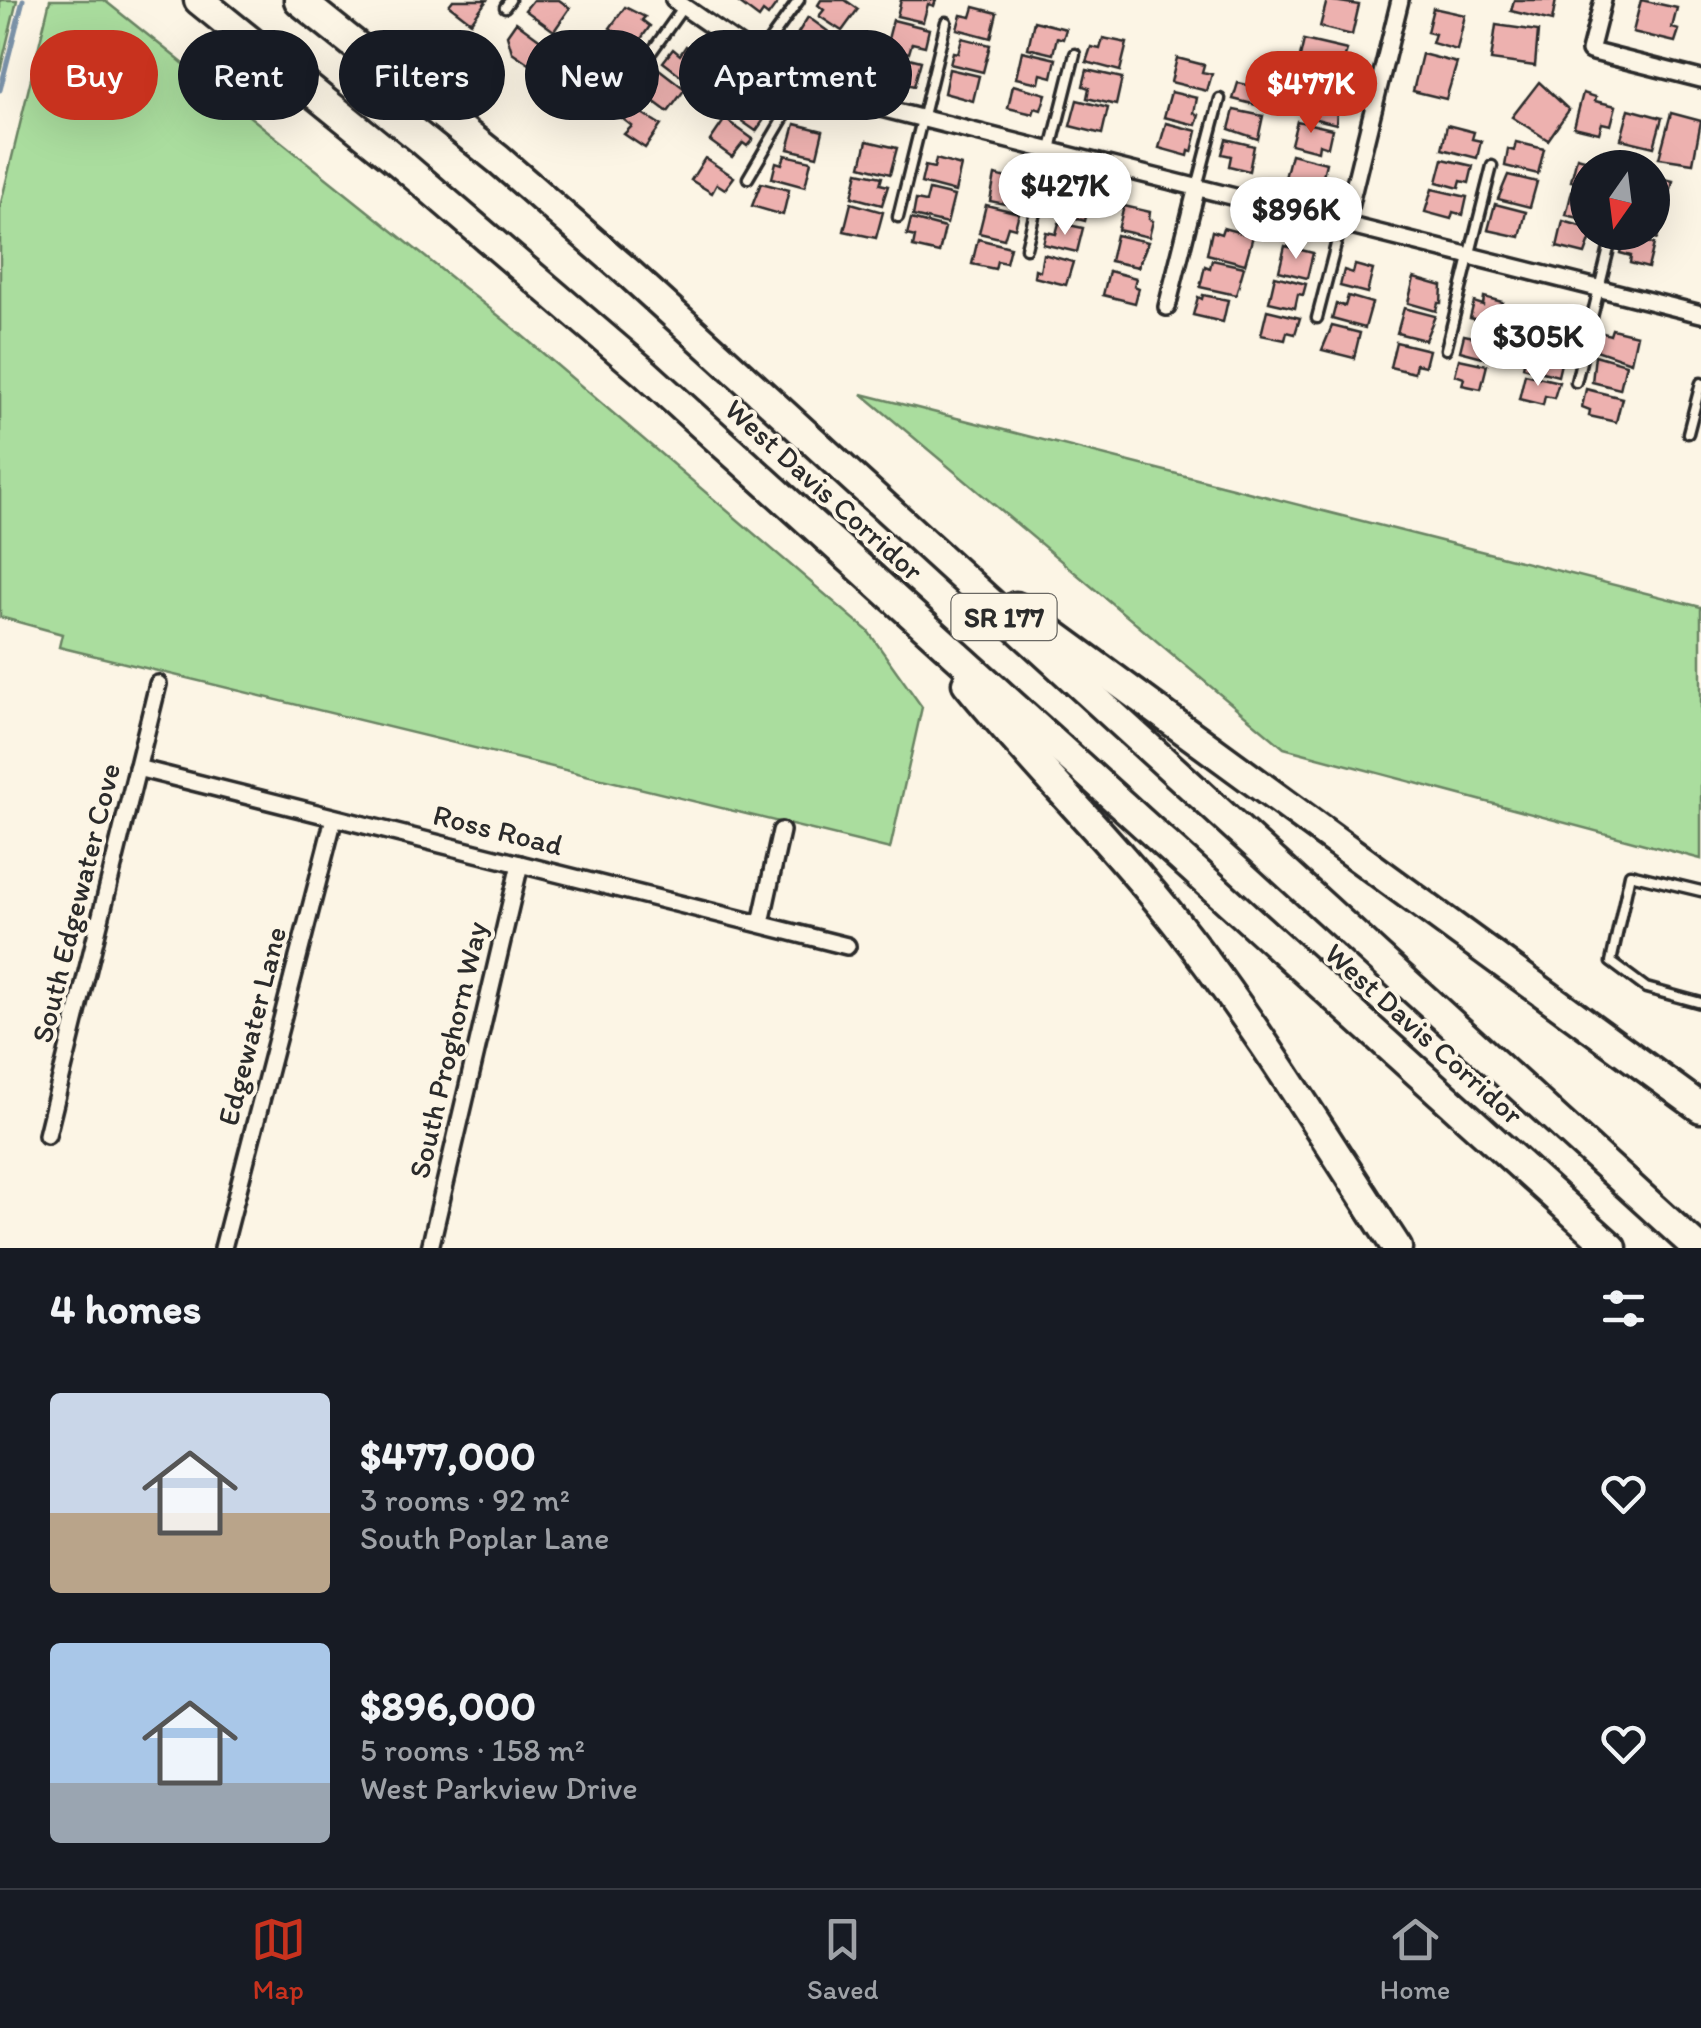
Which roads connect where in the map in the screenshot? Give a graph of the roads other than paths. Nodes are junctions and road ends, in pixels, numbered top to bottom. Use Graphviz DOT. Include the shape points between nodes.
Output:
graph roads {
  1 [pos="199,0"];
  2 [pos="299,0"];
  3 [pos="799,0"];
  4 [pos="1400,0"];
  5 [pos="1603,0"];
  6 [pos="679,3"];
  7 [pos="946,22"];
  8 [pos="717,30"];
  9 [pos="777,30"];
  10 [pos="659,35"];
  11 [pos="1074,54"];
  12 [pos="1701,79"];
  13 [pos="1220,99"];
  14 [pos="912,116"];
  15 [pos="922,119"];
  16 [pos="782,120"];
  17 [pos="1050,151"];
  18 [pos="1492,166"];
  19 [pos="748,178"];
  20 [pos="1197,187"];
  21 [pos="898,217"];
  22 [pos="1343,224"];
  23 [pos="1026,248"];
  24 [pos="1608,250"];
  25 [pos="1470,256"];
  26 [pos="1599,288"];
  27 [pos="1167,307"];
  28 [pos="1701,314"];
  29 [pos="1318,318"];
  30 [pos="1446,349"];
  31 [pos="1576,382"];
  32 [pos="1701,383"];
  33 [pos="1688,433"];
  34 [pos="918,538"];
  35 [pos="911,611"];
  36 [pos="158,684"];
  37 [pos="137,768"];
  38 [pos="334,818"];
  39 [pos="781,831"];
  40 [pos="520,864"];
  41 [pos="1701,892"];
  42 [pos="761,923"];
  43 [pos="846,946"];
  44 [pos="1701,1003"];
  45 [pos="1701,1108"];
  46 [pos="48,1135"];
  47 [pos="223,1248"];
  48 [pos="430,1248"];
  49 [pos="1397,1248"];
  50 [pos="1612,1248"];
  51 [pos="1697,1248"];
  1 -- 35 [label="highway, West Davis Corridor / SR 177" via="523,266"];
  2 -- 34 [label="highway, West Davis Corridor / SR 177" via="566,217"];
  3 -- 9 [label="lane"];
  4 -- 22 [label="street"];
  5 -- 12 [label="street" via="1590,51"];
  6 -- 8 [label="street"];
  6 -- 10 [label="lane"];
  7 -- 15 [label="lane"];
  11 -- 17 [label="lane"];
  13 -- 20 [label="lane"];
  14 -- 15 [label="street"];
  15 -- 17 [label="street"];
  15 -- 21 [label="lane"];
  16 -- 19 [label="lane"];
  17 -- 20 [label="street"];
  17 -- 23 [label="lane"];
  18 -- 25 [label="lane"];
  20 -- 22 [label="street"];
  20 -- 27 [label="street"];
  22 -- 25 [label="street"];
  22 -- 29 [label="lane"];
  24 -- 26 [label="lane"];
  25 -- 26 [label="street"];
  25 -- 30 [label="lane"];
  26 -- 28 [label="street"];
  26 -- 31 [label="lane"];
  32 -- 33 [label="lane"];
  34 -- 45 [label="highway"];
  34 -- 51 [label="highway, West Davis Corridor / SR 177"];
  35 -- 49 [label="highway" via="1180,927"];
  35 -- 50 [label="highway, West Davis Corridor / SR 177"];
  36 -- 37 [label="street, South Edgewater Cove"];
  37 -- 38 [label="street, Ross Road"];
  37 -- 46 [label="street, South Edgewater Cove"];
  38 -- 40 [label="street, Ross Road"];
  38 -- 47 [label="street, Edgewater Lane"];
  39 -- 42 [label="street"];
  40 -- 42 [label="street, Ross Road"];
  40 -- 48 [label="street, South Proghorn Way"];
  41 -- 44 [label="lane" via="1630,874 1611,962 1646,988"];
  42 -- 43 [label="street, Ross Road"];
}
